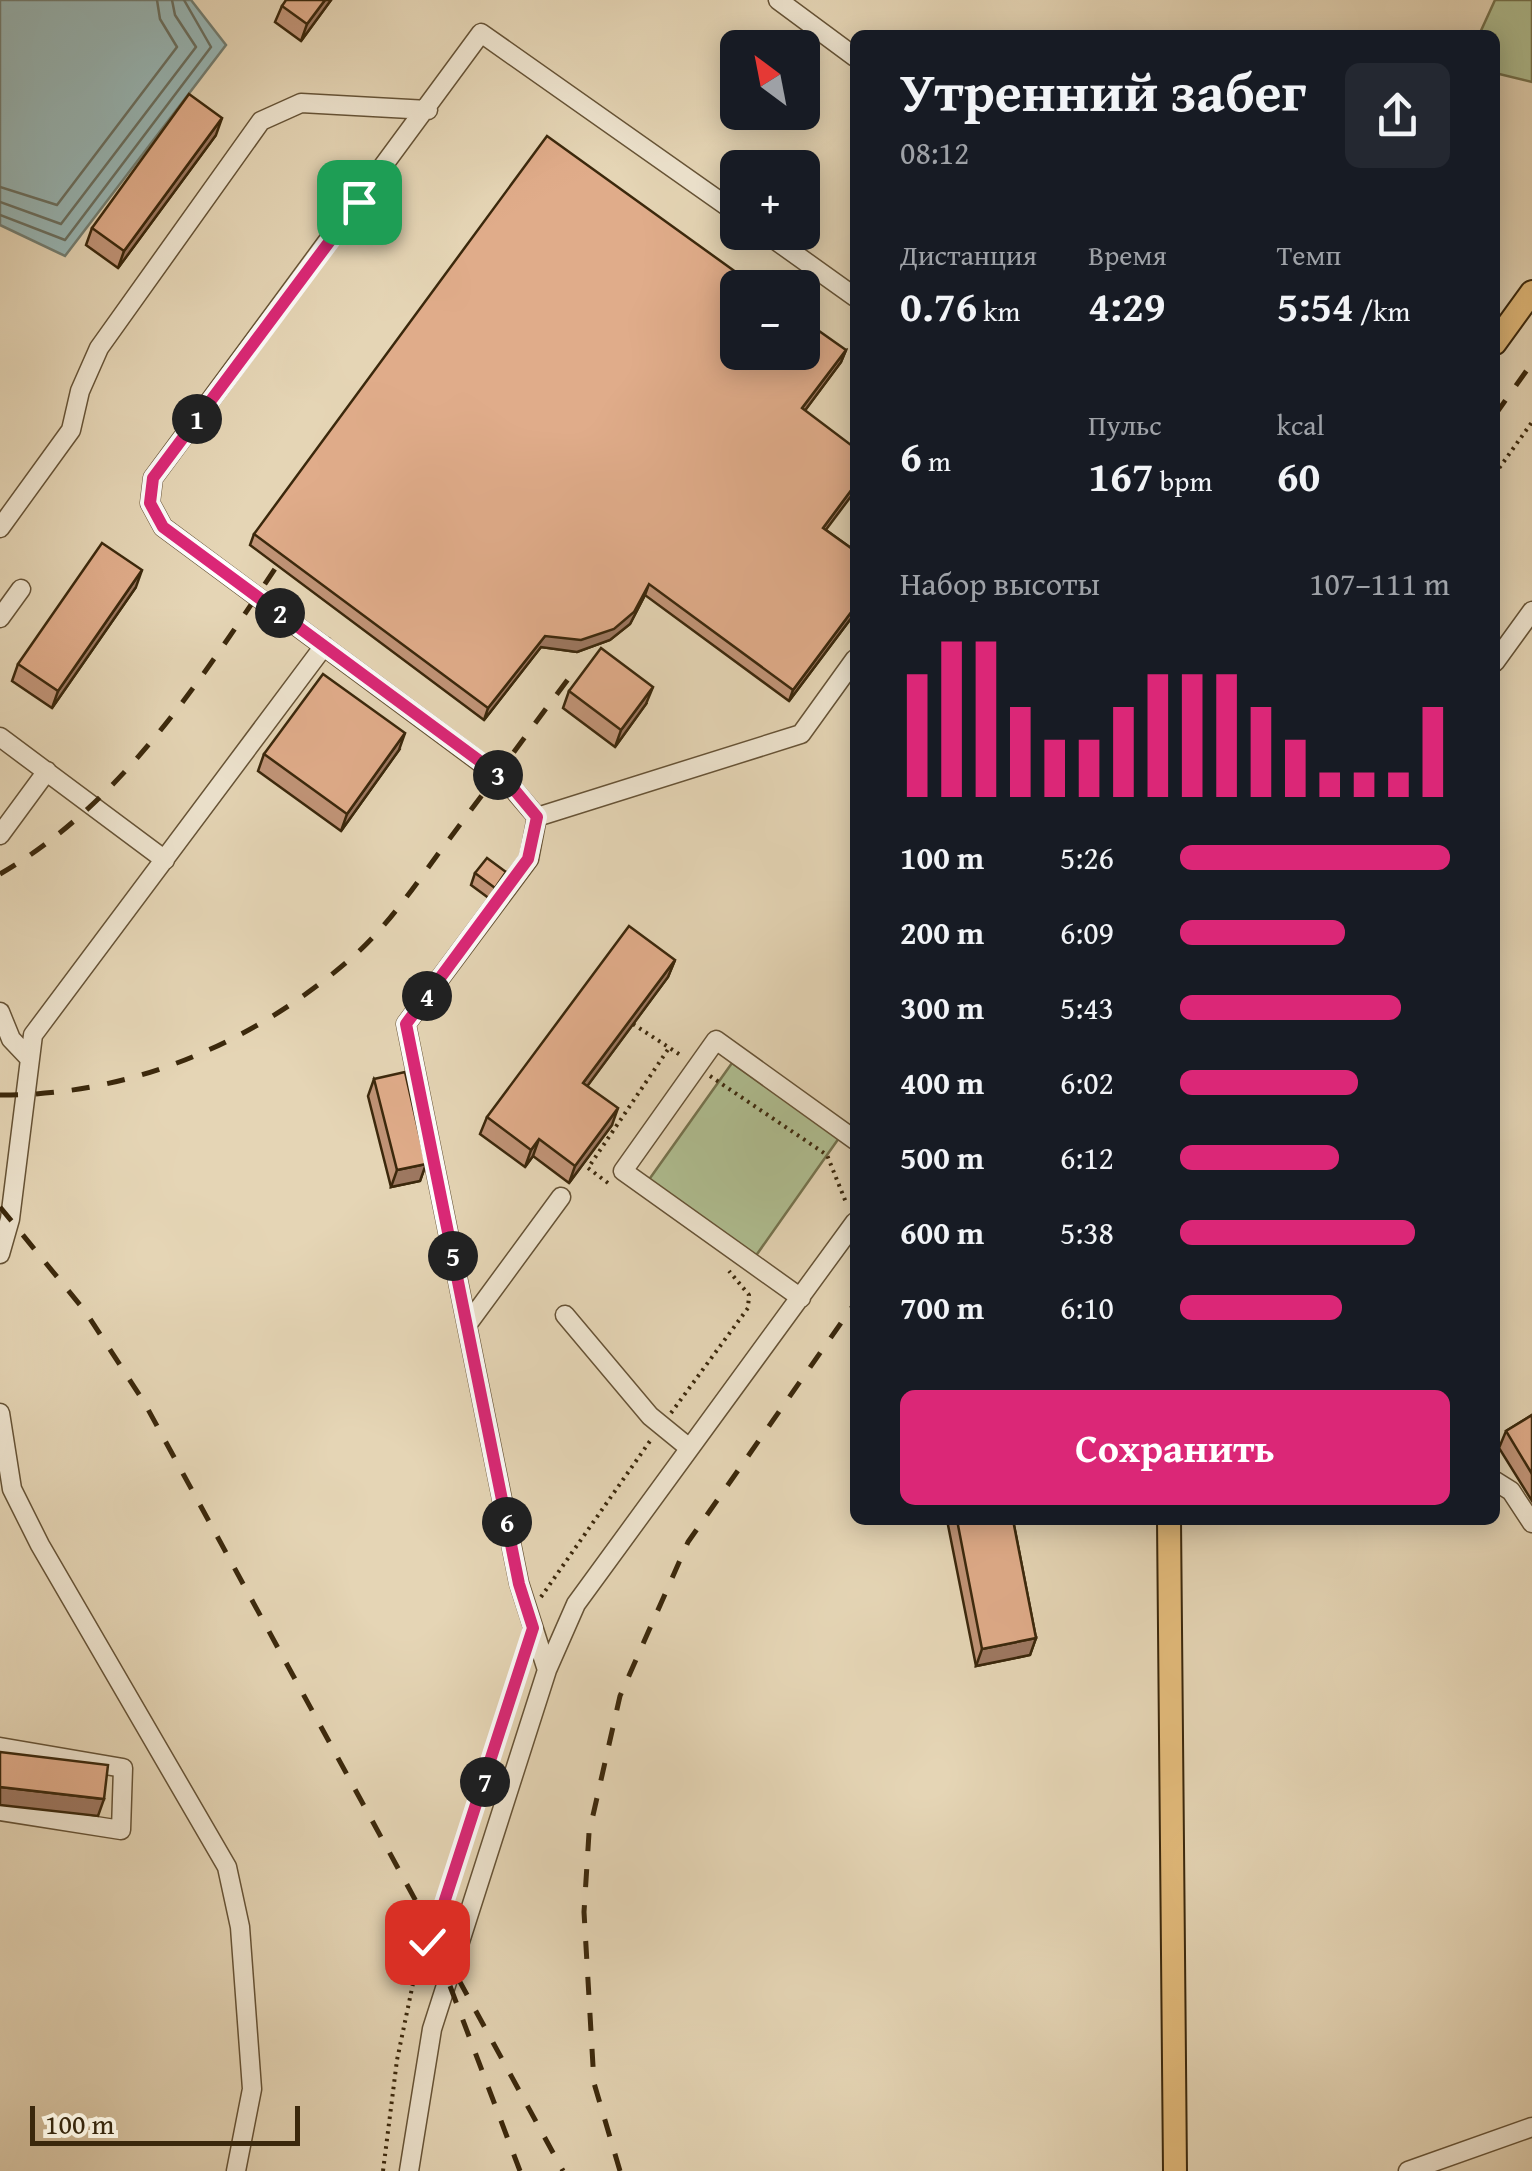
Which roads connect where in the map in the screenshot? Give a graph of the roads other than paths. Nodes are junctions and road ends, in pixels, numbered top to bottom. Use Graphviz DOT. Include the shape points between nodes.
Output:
graph roads {
  1 [pos="778,0"];
  2 [pos="850,52"];
  3 [pos="428,110"];
  4 [pos="720,201"];
  5 [pos="789,250"];
  6 [pos="1532,292"];
  7 [pos="850,293"];
  8 [pos="1500,337"];
  9 [pos="0,528"];
  10 [pos="22,589"];
  11 [pos="1532,611"];
  12 [pos="0,618"];
  13 [pos="1516,634"];
  14 [pos="1532,644"];
  15 [pos="324,646"];
  16 [pos="1500,655"];
  17 [pos="850,666"];
  18 [pos="0,737"];
  19 [pos="47,771"];
  20 [pos="537,817"];
  21 [pos="0,835"];
  22 [pos="165,860"];
  23 [pos="0,1012"];
  24 [pos="5,1038"];
  25 [pos="29,1058"];
  26 [pos="850,1136"];
  27 [pos="561,1197"];
  28 [pos="850,1230"];
  29 [pos="0,1254"];
  30 [pos="801,1298"];
  31 [pos="565,1315"];
  32 [pos="467,1325"];
  33 [pos="0,1413"];
  34 [pos="688,1447"];
  35 [pos="1500,1483"];
  36 [pos="1532,1523"];
  37 [pos="1168,1525"];
  38 [pos="547,1670"];
  39 [pos="0,1747"];
  40 [pos="0,1811"];
  41 [pos="1532,2127"];
  42 [pos="236,2171"];
  43 [pos="409,2171"];
  44 [pos="1176,2171"];
  45 [pos="1408,2171"];
  1 -- 2 [label="lane"];
  3 -- 4 [label="lane" via="481,33"];
  3 -- 9 [label="lane" via="301,103 261,121 99,348 71,430"];
  3 -- 15 [label="lane" via="153,478 150,503 163,527"];
  5 -- 7 [label="lane"];
  6 -- 8 [label="main road"];
  10 -- 12 [label="lane"];
  11 -- 13 [label="lane"];
  13 -- 14 [label="lane"];
  13 -- 16 [label="lane"];
  15 -- 20 [label="lane" via="508,782"];
  15 -- 22 [label="lane"];
  17 -- 20 [label="lane" via="801,734"];
  18 -- 19 [label="lane"];
  19 -- 21 [label="lane"];
  19 -- 22 [label="lane"];
  20 -- 32 [label="lane" via="528,859 406,1024"];
  22 -- 25 [label="lane" via="33,1036"];
  23 -- 24 [label="lane"];
  24 -- 25 [label="lane"];
  25 -- 29 [label="lane"];
  26 -- 30 [label="lane" via="716,1040 623,1170"];
  27 -- 32 [label="lane"];
  28 -- 30 [label="lane"];
  30 -- 34 [label="lane"];
  31 -- 34 [label="lane"];
  32 -- 38 [label="lane" via="519,1584"];
  33 -- 42 [label="lane" via="12,1489 40,1546 227,1867 240,1927 252,2089"];
  34 -- 38 [label="lane" via="576,1604"];
  35 -- 36 [label="lane"];
  37 -- 44 [label="main road"];
  38 -- 43 [label="lane" via="432,2030"];
  39 -- 40 [label="lane" via="123,1768 122,1830"];
  41 -- 45 [label="lane"];
}
